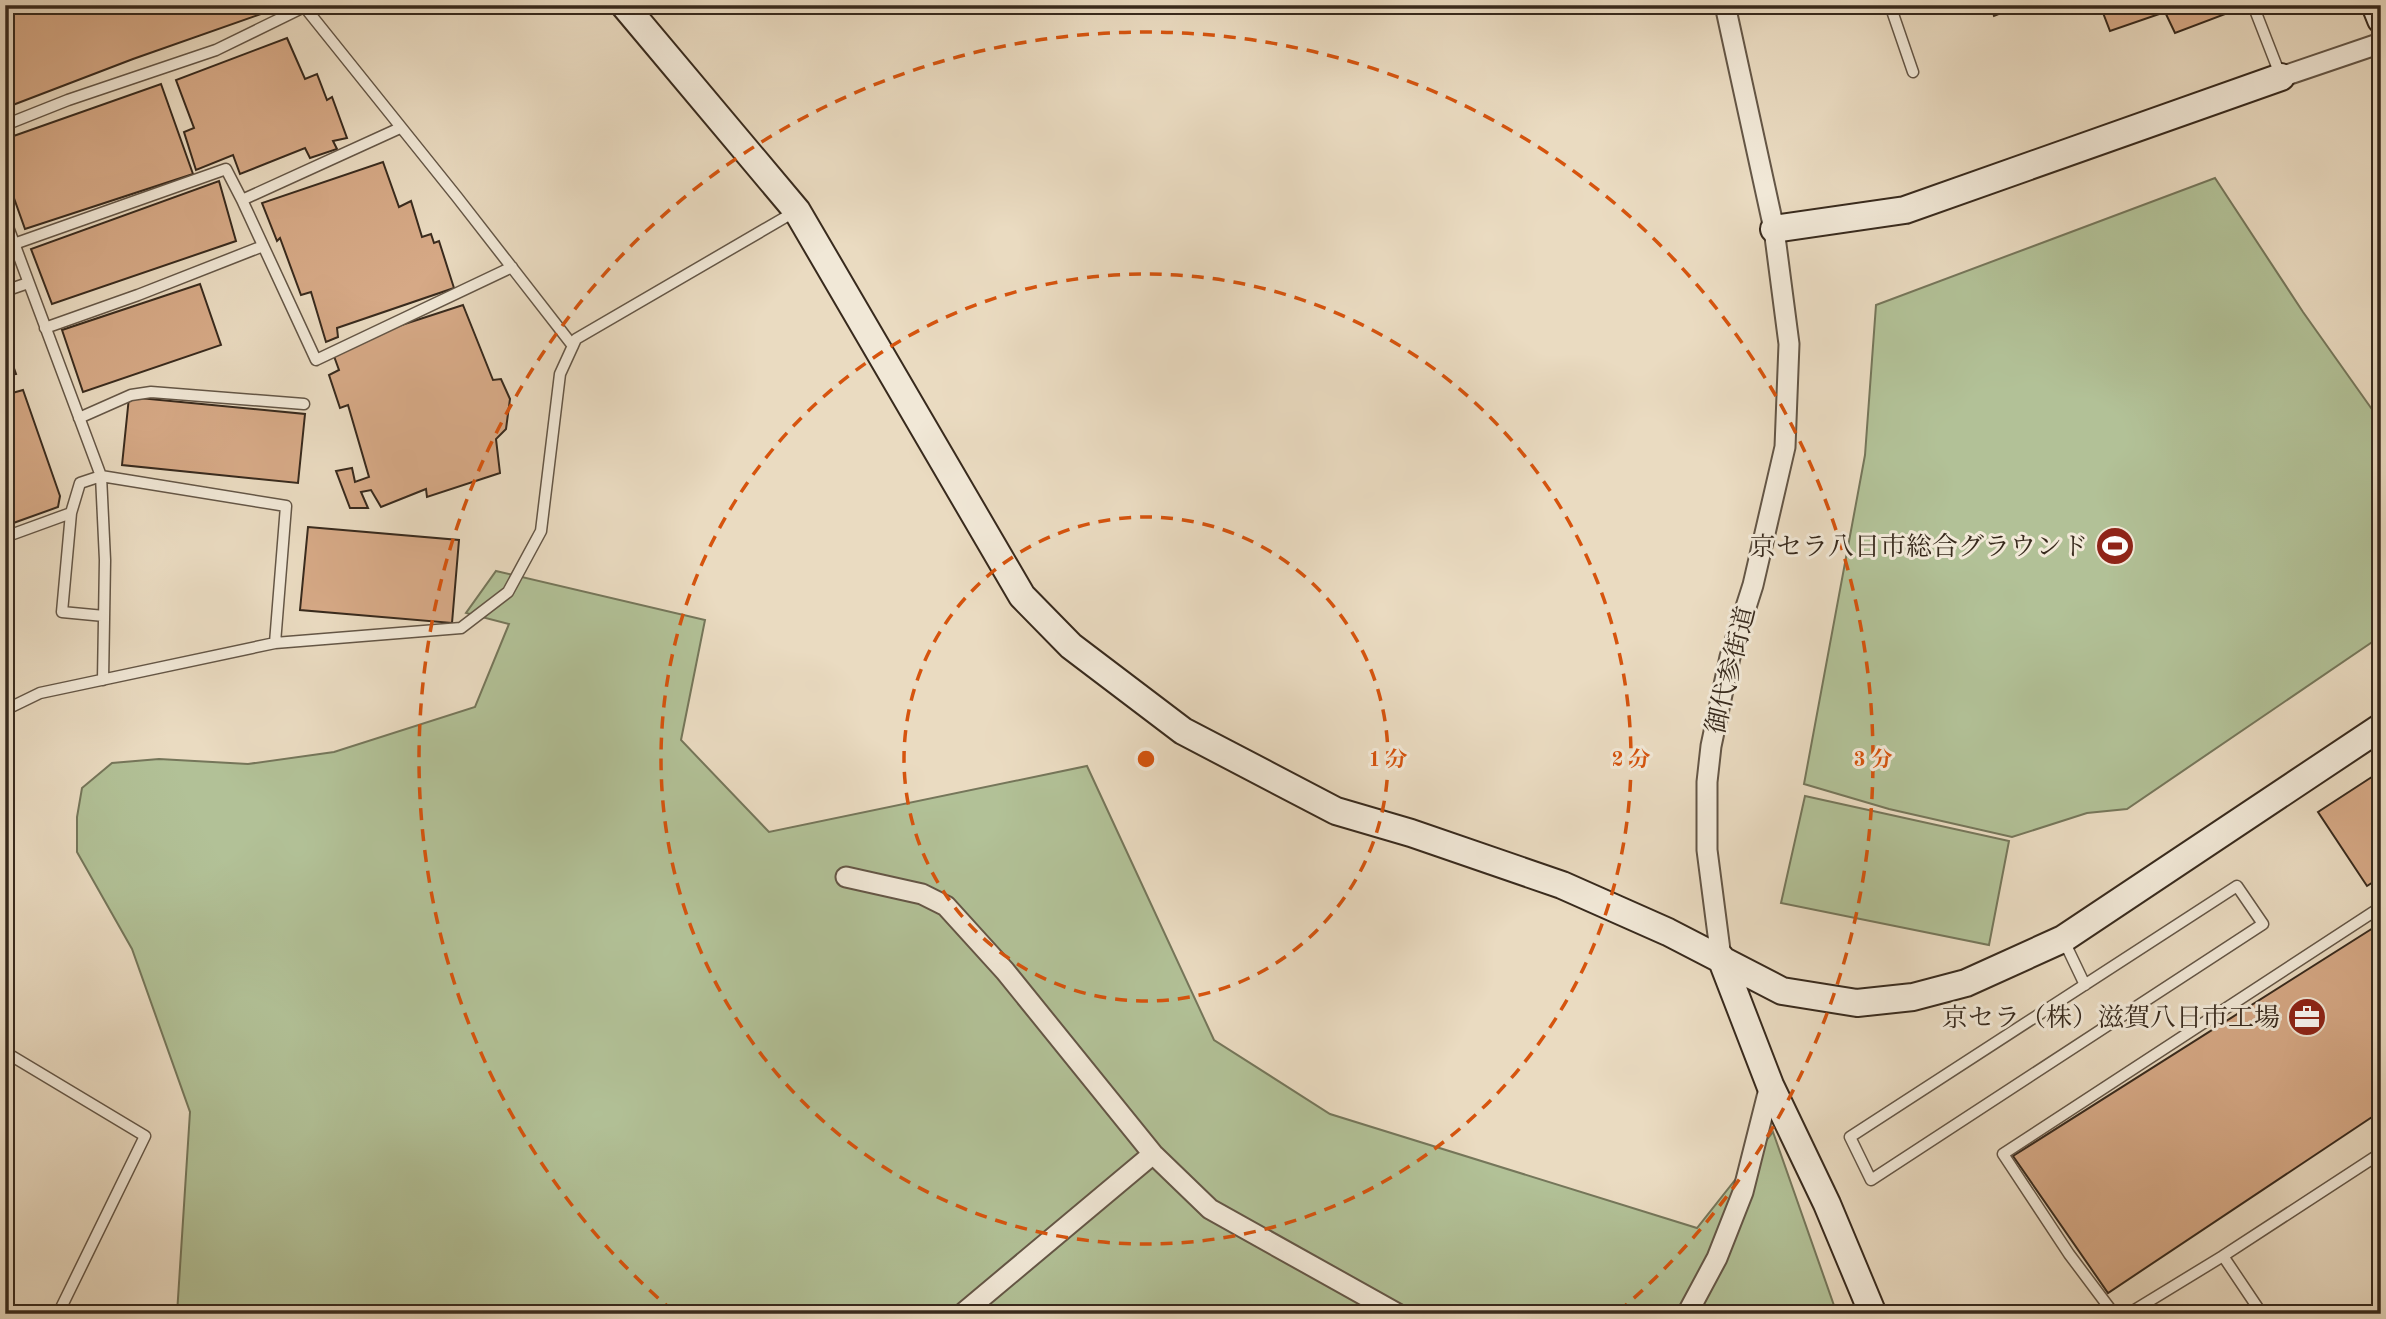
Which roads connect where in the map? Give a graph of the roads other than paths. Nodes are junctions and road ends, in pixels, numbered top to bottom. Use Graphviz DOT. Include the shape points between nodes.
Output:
graph roads {
  1 [pos="624,5"];
  2 [pos="1725,5"];
  3 [pos="1890,5"];
  4 [pos="2253,5"];
  5 [pos="2375,5"];
  6 [pos="303,6"];
  7 [pos="2381,20"];
  8 [pos="2381,43"];
  9 [pos="1913,72"];
  10 [pos="2281,77"];
  11 [pos="5,125"];
  12 [pos="401,128"];
  13 [pos="242,201"];
  14 [pos="797,211"];
  15 [pos="5,219"];
  16 [pos="1774,229"];
  17 [pos="14,244"];
  18 [pos="263,246"];
  19 [pos="512,267"];
  20 [pos="28,282"];
  21 [pos="5,291"];
  22 [pos="45,328"];
  23 [pos="573,346"];
  24 [pos="304,404"];
  25 [pos="79,418"];
  26 [pos="101,476"];
  27 [pos="71,513"];
  28 [pos="5,537"];
  29 [pos="104,616"];
  30 [pos="275,643"];
  31 [pos="103,680"];
  32 [pos="5,710"];
  33 [pos="2381,727"];
  34 [pos="846,877"];
  35 [pos="2381,907"];
  36 [pos="2063,939"];
  37 [pos="1721,958"];
  38 [pos="2085,985"];
  39 [pos="5,1052"];
  40 [pos="1770,1085"];
  41 [pos="2381,1153"];
  42 [pos="1153,1154"];
  43 [pos="2222,1256"];
  44 [pos="58,1314"];
  45 [pos="962,1314"];
  46 [pos="1398,1314"];
  47 [pos="1686,1314"];
  48 [pos="1872,1314"];
  49 [pos="2114,1314"];
  50 [pos="2129,1314"];
  51 [pos="2262,1314"];
  1 -- 14 [label="street"];
  2 -- 16 [label="street, 御代参街道"];
  3 -- 9 [label="lane"];
  4 -- 10 [label="lane"];
  5 -- 7 [label="street"];
  6 -- 11 [label="lane" via="216,50"];
  6 -- 12 [label="lane"];
  8 -- 10 [label="street"];
  10 -- 16 [label="street" via="1905,210"];
  12 -- 13 [label="lane"];
  12 -- 19 [label="lane"];
  13 -- 17 [label="lane" via="226,169"];
  13 -- 18 [label="lane"];
  14 -- 23 [label="lane" via="576,339"];
  14 -- 37 [label="street" via="1022,596 1071,646 1183,731 1336,811 1562,885"];
  15 -- 17 [label="lane"];
  16 -- 37 [label="street, 御代参街道" via="1789,344 1785,447 1711,746 1707,850"];
  17 -- 20 [label="lane"];
  18 -- 19 [label="lane" via="316,360"];
  18 -- 22 [label="lane"];
  19 -- 23 [label="lane"];
  20 -- 21 [label="lane"];
  20 -- 22 [label="lane"];
  22 -- 25 [label="lane"];
  23 -- 30 [label="lane" via="560,374 541,531 508,592 461,628"];
  24 -- 25 [label="lane" via="151,392 131,395"];
  25 -- 26 [label="lane"];
  26 -- 27 [label="lane" via="80,483"];
  26 -- 29 [label="lane"];
  26 -- 30 [label="lane" via="286,506"];
  27 -- 28 [label="lane"];
  27 -- 29 [label="lane" via="62,612"];
  29 -- 31 [label="lane"];
  30 -- 31 [label="lane"];
  31 -- 32 [label="lane" via="40,693"];
  33 -- 36 [label="street"];
  34 -- 42 [label="street" via="922,894 946,906 1005,971"];
  35 -- 49 [label="lane" via="2003,1154"];
  36 -- 37 [label="street" via="1965,983 1913,997 1857,1003 1782,991"];
  36 -- 38 [label="lane"];
  37 -- 40 [label="street, 御代参街道"];
  38 -- 38 [label="lane" via="1850,1137 1871,1180 2263,924 2238,886"];
  39 -- 44 [label="lane" via="145,1136"];
  40 -- 47 [label="street" via="1743,1192 1717,1258"];
  40 -- 48 [label="street, 御代参街道" via="1827,1204"];
  41 -- 43 [label="lane"];
  42 -- 45 [label="street"];
  42 -- 46 [label="street" via="1210,1209"];
  43 -- 50 [label="lane"];
  43 -- 51 [label="lane"];
}
